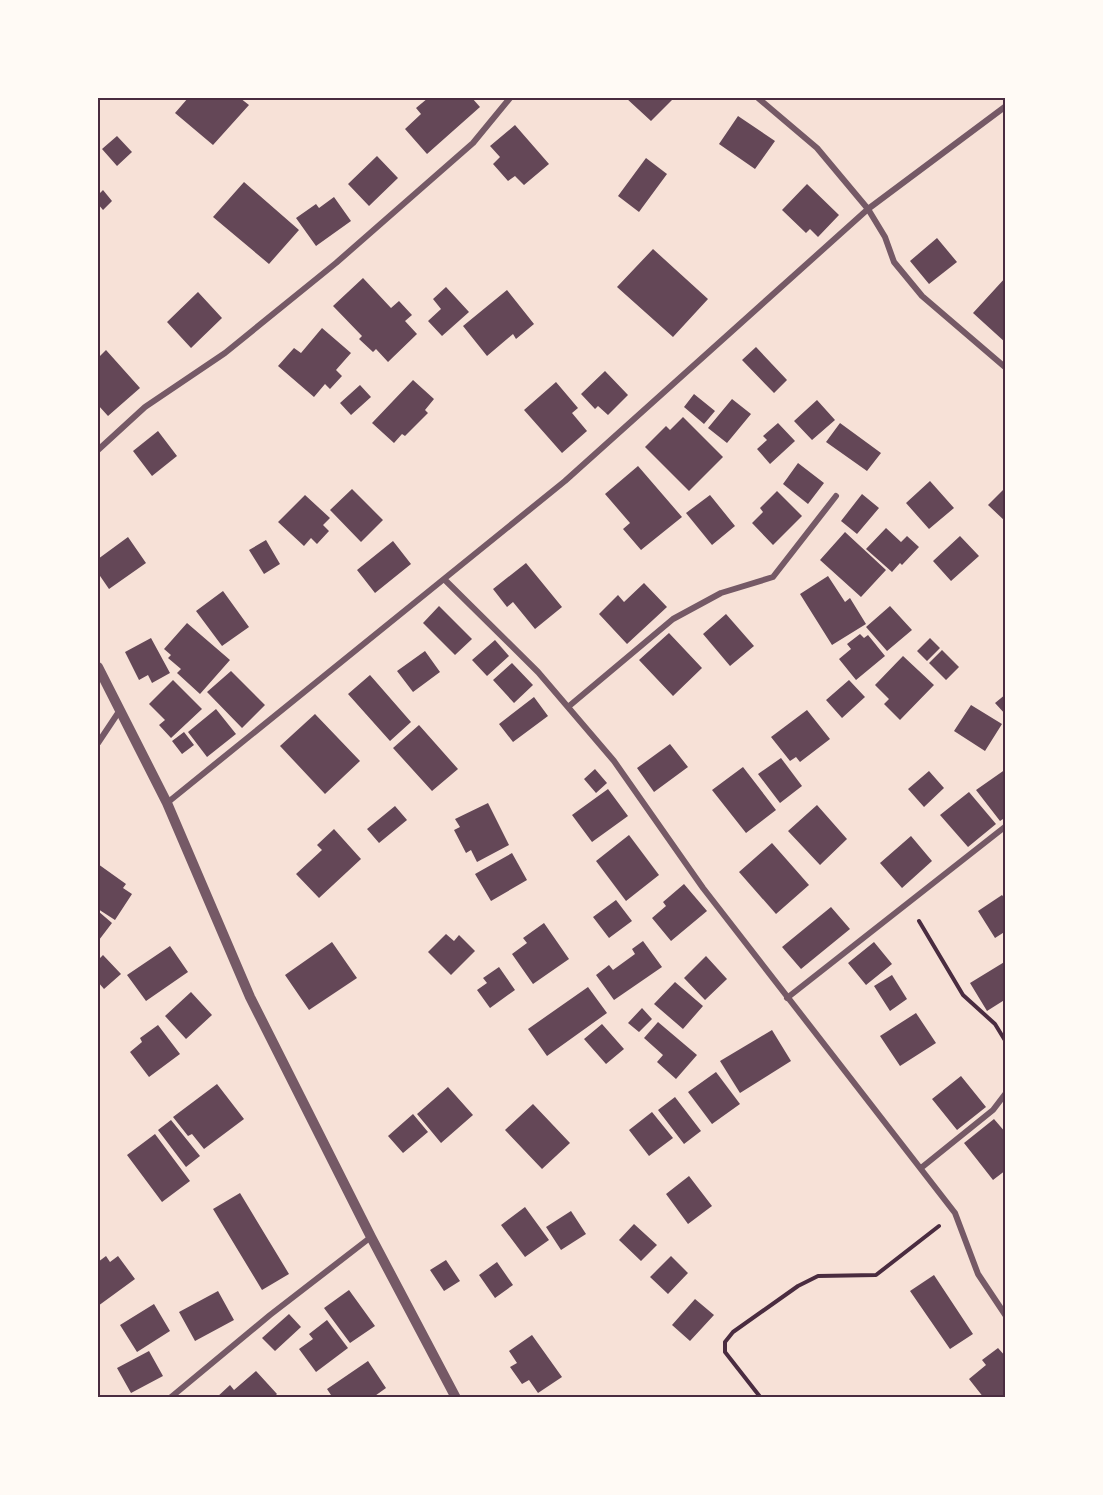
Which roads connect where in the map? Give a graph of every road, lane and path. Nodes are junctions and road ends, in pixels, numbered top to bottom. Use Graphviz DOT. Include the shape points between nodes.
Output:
graph roads {
  1 [pos="510,98"];
  2 [pos="758,98"];
  3 [pos="1005,106"];
  4 [pos="868,209"];
  5 [pos="1005,368"];
  6 [pos="98,450"];
  7 [pos="836,496"];
  8 [pos="444,579"];
  9 [pos="98,667"];
  10 [pos="568,707"];
  11 [pos="120,710"];
  12 [pos="98,743"];
  13 [pos="167,803"];
  14 [pos="1005,826"];
  15 [pos="909,903"];
  16 [pos="787,998"];
  17 [pos="1005,1042"];
  18 [pos="1005,1093"];
  19 [pos="921,1168"];
  20 [pos="955,1213"];
  21 [pos="371,1237"];
  22 [pos="1005,1316"];
  23 [pos="170,1398"];
  24 [pos="456,1398"];
  25 [pos="761,1398"];
  1 -- 6 [label="street" via="473,143 336,263 225,353 145,407"];
  2 -- 4 [label="street" via="817,148"];
  3 -- 4 [label="street"];
  4 -- 5 [label="street" via="894,262 922,296"];
  4 -- 8 [label="street" via="565,481"];
  7 -- 10 [label="street" via="773,577 721,593 673,619"];
  8 -- 10 [label="street"];
  8 -- 13 [label="street"];
  9 -- 11 [label="street"];
  10 -- 16 [label="street" via="614,761"];
  11 -- 12 [label="street"];
  11 -- 13 [label="street"];
  13 -- 21 [label="street" via="250,998"];
  14 -- 15 [label="street"];
  15 -- 16 [label="street"];
  15 -- 17 [label="path" via="963,995 995,1024"];
  16 -- 19 [label="street"];
  18 -- 19 [label="street" via="993,1110"];
  19 -- 20 [label="street"];
  20 -- 22 [label="street" via="978,1274"];
  20 -- 25 [label="path" via="876,1275 819,1276 798,1286 733,1332 725,1342 725,1352"];
  21 -- 23 [label="street"];
  21 -- 24 [label="street"];
}
